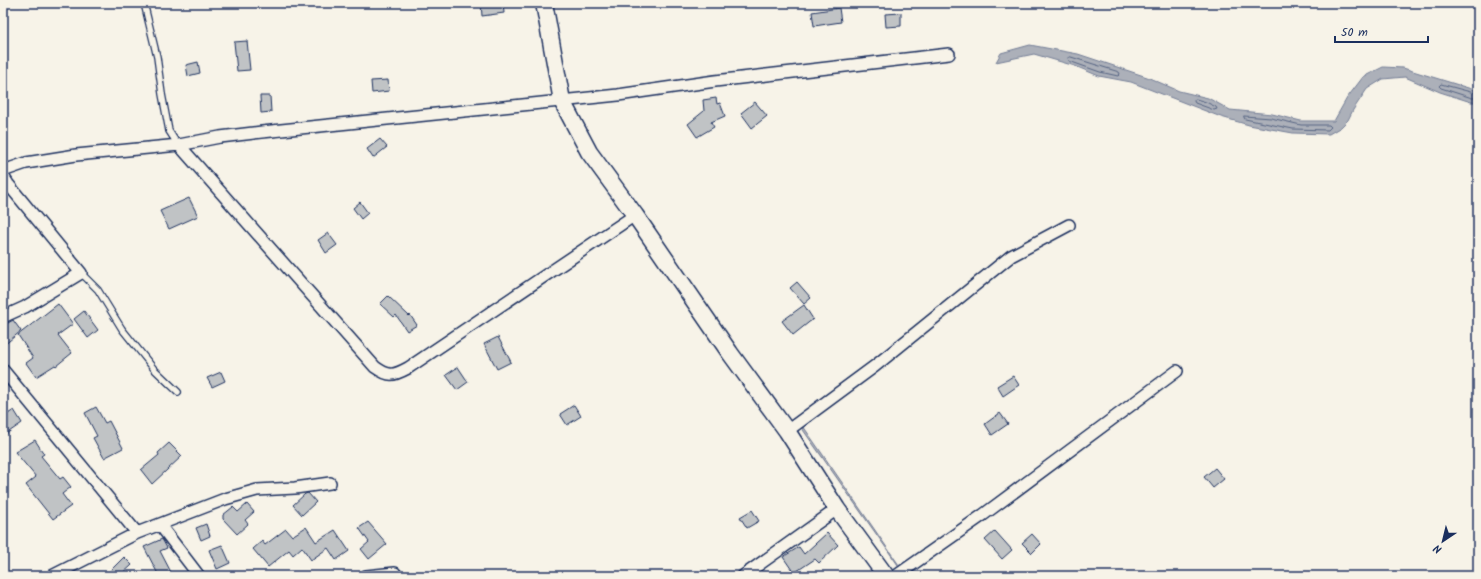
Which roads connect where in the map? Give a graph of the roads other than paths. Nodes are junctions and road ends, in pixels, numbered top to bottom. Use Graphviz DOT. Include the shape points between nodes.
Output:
graph roads {
  1 [pos="144,3"];
  2 [pos="544,3"];
  3 [pos="949,54"];
  4 [pos="562,101"];
  5 [pos="178,145"];
  6 [pos="3,171"];
  7 [pos="3,176"];
  8 [pos="635,215"];
  9 [pos="1069,225"];
  10 [pos="80,273"];
  11 [pos="3,318"];
  12 [pos="3,370"];
  13 [pos="1177,371"];
  14 [pos="178,392"];
  15 [pos="787,431"];
  16 [pos="330,483"];
  17 [pos="837,509"];
  18 [pos="160,525"];
  19 [pos="137,533"];
  20 [pos="395,573"];
  21 [pos="52,576"];
  22 [pos="199,576"];
  23 [pos="366,576"];
  24 [pos="743,576"];
  25 [pos="886,576"];
  26 [pos="896,576"];
  1 -- 5 [label="lane" via="157,57 169,131"];
  2 -- 4 [label="street"];
  3 -- 4 [label="street"];
  4 -- 5 [label="street" via="262,132"];
  4 -- 8 [label="street" via="589,152"];
  5 -- 6 [label="street" via="76,155 26,163"];
  5 -- 8 [label="street" via="375,367 385,374 395,375 408,368"];
  7 -- 10 [label="street"];
  8 -- 15 [label="street"];
  9 -- 15 [label="street" via="1011,256 875,366"];
  10 -- 11 [label="street"];
  10 -- 14 [label="lane" via="98,290 122,329 154,369"];
  12 -- 19 [label="street"];
  13 -- 26 [label="street"];
  15 -- 17 [label="street"];
  16 -- 18 [label="street" via="257,490 225,499"];
  17 -- 24 [label="street"];
  17 -- 25 [label="street"];
  18 -- 19 [label="street"];
  18 -- 22 [label="street"];
  19 -- 21 [label="street"];
  20 -- 23 [label="street"];
}
